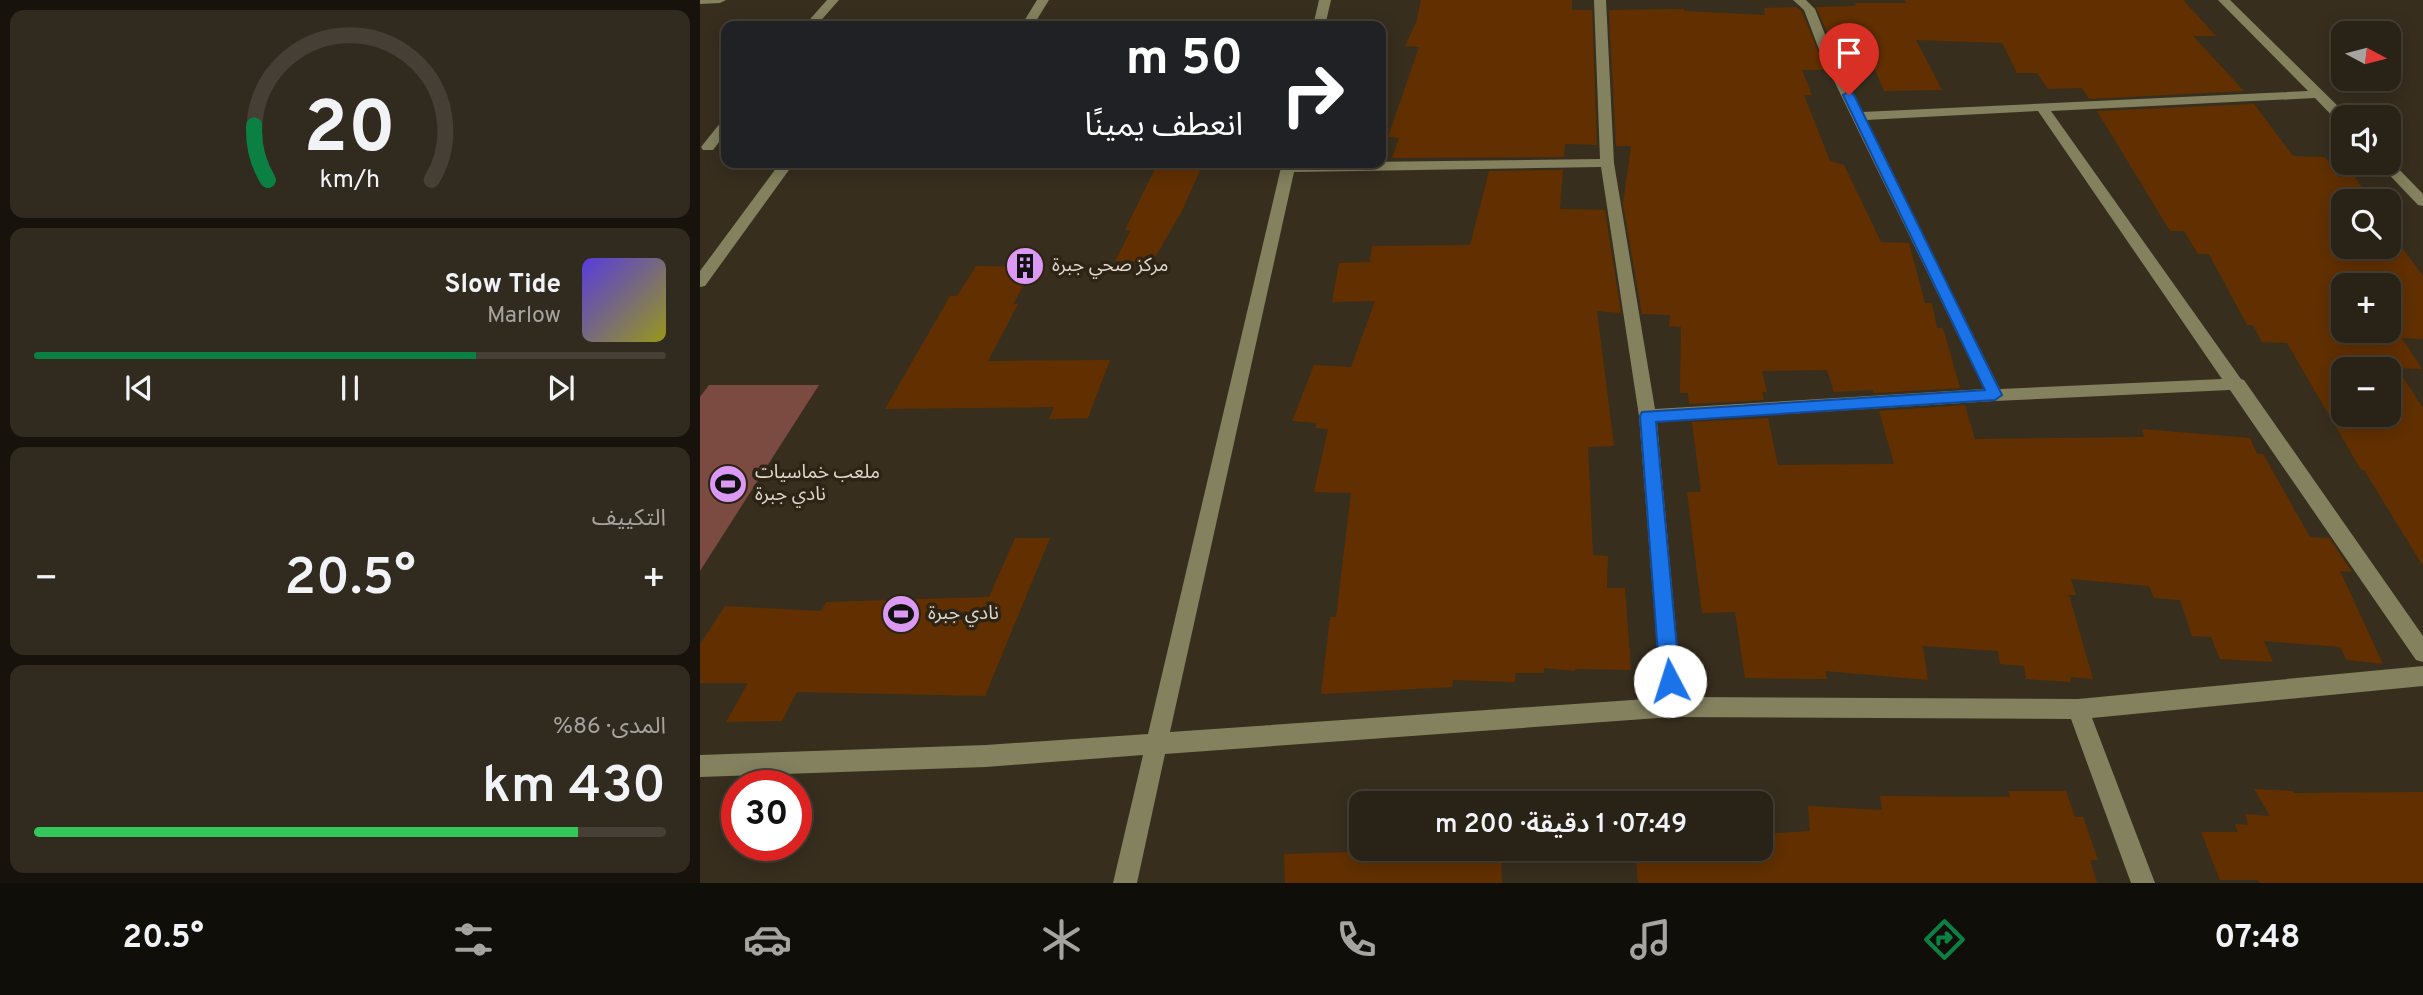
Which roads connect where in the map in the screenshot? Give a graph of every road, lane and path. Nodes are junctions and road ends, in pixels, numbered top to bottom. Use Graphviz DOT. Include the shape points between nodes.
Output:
graph roads {
  1 [pos="720,0"];
  2 [pos="833,0"];
  3 [pos="1043,0"];
  4 [pos="1325,0"];
  5 [pos="1600,0"];
  6 [pos="1799,0"];
  7 [pos="2224,0"];
  8 [pos="700,1"];
  9 [pos="814,21"];
  10 [pos="1030,21"];
  11 [pos="1320,21"];
  12 [pos="2318,94"];
  13 [pos="2041,106"];
  14 [pos="2331,108"];
  15 [pos="1860,116"];
  16 [pos="721,130"];
  17 [pos="704,147"];
  18 [pos="1607,163"];
  19 [pos="1386,164"];
  20 [pos="783,168"];
  21 [pos="1287,168"];
  22 [pos="2397,175"];
  23 [pos="2423,201"];
  24 [pos="700,282"];
  25 [pos="2238,384"];
  26 [pos="1995,395"];
  27 [pos="1648,416"];
  28 [pos="2423,653"];
  29 [pos="2423,676"];
  30 [pos="1672,707"];
  31 [pos="2078,709"];
  32 [pos="1157,744"];
  33 [pos="700,766"];
  34 [pos="1125,883"];
  35 [pos="2143,883"];
  1 -- 8 [label="street"];
  2 -- 9 [label="street"];
  3 -- 10 [label="street"];
  4 -- 11 [label="street"];
  5 -- 18 [label="street"];
  6 -- 15 [label="street" via="1809,9"];
  7 -- 12 [label="street"];
  12 -- 13 [label="street"];
  12 -- 14 [label="street"];
  13 -- 15 [label="street"];
  13 -- 25 [label="street"];
  15 -- 26 [label="street"];
  16 -- 17 [label="street"];
  18 -- 19 [label="street"];
  18 -- 27 [label="street"];
  20 -- 24 [label="street"];
  21 -- 32 [label="street"];
  22 -- 23 [label="street"];
  25 -- 26 [label="street"];
  25 -- 28 [label="street"];
  26 -- 27 [label="street"];
  27 -- 30 [label="street"];
  29 -- 31 [label="street"];
  30 -- 31 [label="street"];
  30 -- 32 [label="street"];
  31 -- 35 [label="street"];
  32 -- 33 [label="street" via="986,756"];
  32 -- 34 [label="street"];
}
